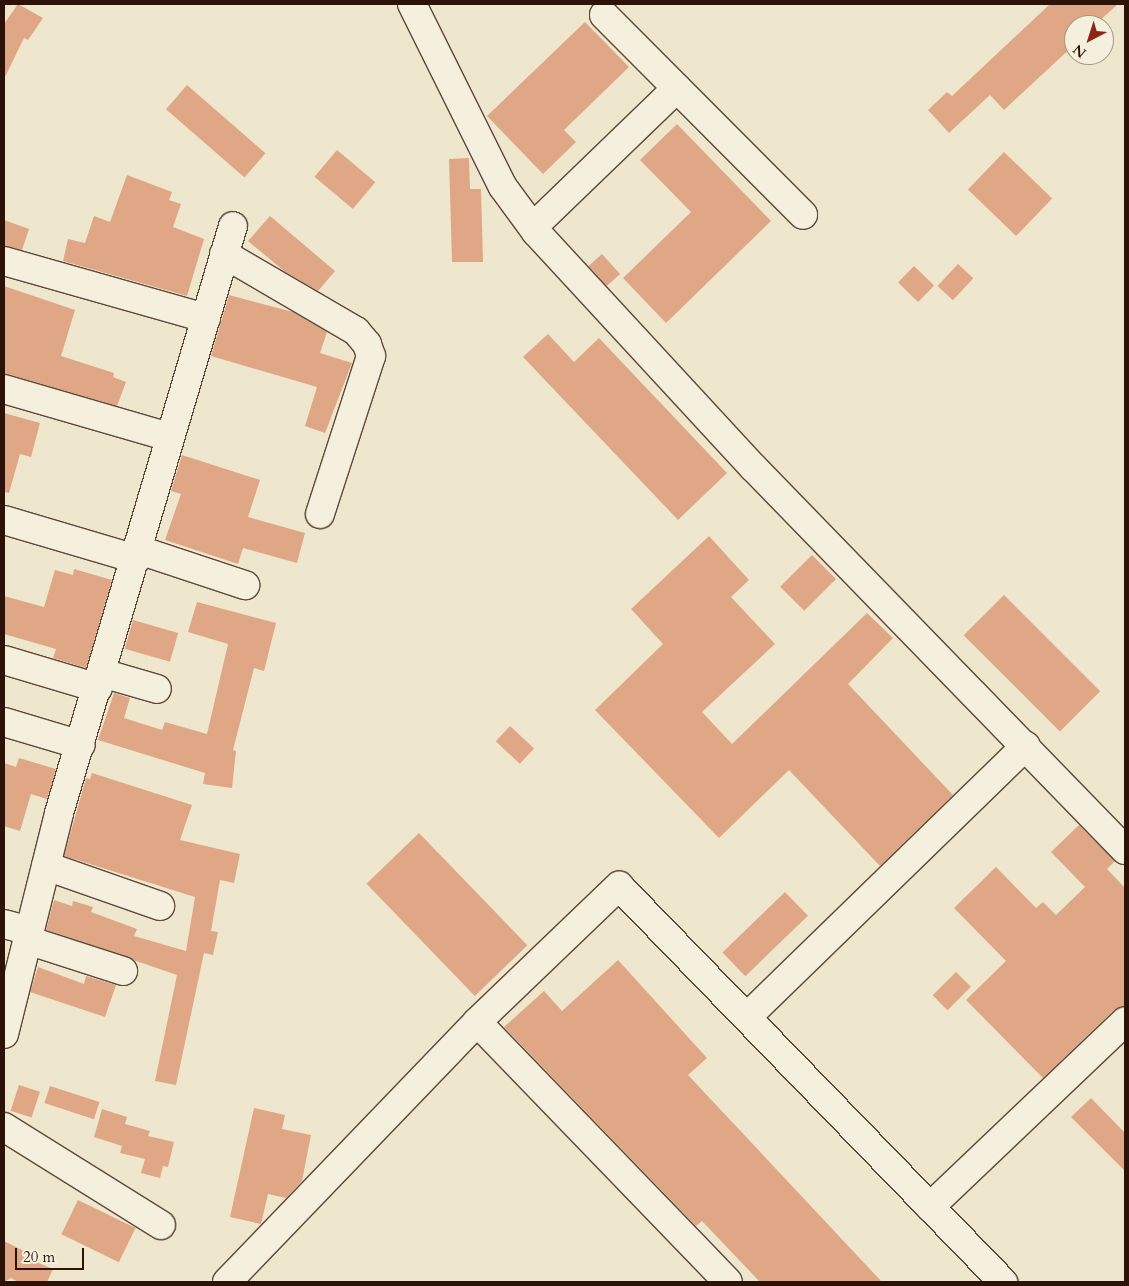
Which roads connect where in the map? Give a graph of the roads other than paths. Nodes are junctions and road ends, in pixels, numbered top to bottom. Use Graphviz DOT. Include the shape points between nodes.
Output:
graph roads {
  1 [pos="412,4"];
  2 [pos="604,15"];
  3 [pos="677,88"];
  4 [pos="803,215"];
  5 [pos="233,226"];
  6 [pos="532,227"];
  7 [pos="224,254"];
  8 [pos="4,261"];
  9 [pos="206,318"];
  10 [pos="4,389"];
  11 [pos="169,437"];
  12 [pos="320,514"];
  13 [pos="4,520"];
  14 [pos="138,554"];
  15 [pos="245,585"];
  16 [pos="4,660"];
  17 [pos="100,681"];
  18 [pos="157,690"];
  19 [pos="4,722"];
  20 [pos="81,745"];
  21 [pos="1026,746"];
  22 [pos="1125,850"];
  23 [pos="46,866"];
  24 [pos="160,906"];
  25 [pos="4,924"];
  26 [pos="28,936"];
  27 [pos="123,971"];
  28 [pos="747,1017"];
  29 [pos="1125,1021"];
  30 [pos="477,1022"];
  31 [pos="4,1034"];
  32 [pos="4,1127"];
  33 [pos="930,1207"];
  34 [pos="162,1225"];
  35 [pos="227,1282"];
  36 [pos="728,1282"];
  37 [pos="1003,1282"];
  1 -- 6 [label="street" via="503,188"];
  2 -- 3 [label="street"];
  3 -- 4 [label="street"];
  3 -- 6 [label="street"];
  5 -- 7 [label="street"];
  6 -- 21 [label="street" via="753,467"];
  7 -- 9 [label="street"];
  7 -- 12 [label="street" via="356,331 367,344 371,356"];
  8 -- 9 [label="street"];
  9 -- 11 [label="street"];
  10 -- 11 [label="street"];
  11 -- 14 [label="street"];
  13 -- 14 [label="street"];
  14 -- 15 [label="street"];
  14 -- 17 [label="street"];
  16 -- 17 [label="street"];
  17 -- 18 [label="street"];
  17 -- 20 [label="street"];
  19 -- 20 [label="street"];
  20 -- 23 [label="street"];
  21 -- 22 [label="street"];
  21 -- 28 [label="street"];
  23 -- 24 [label="street"];
  23 -- 26 [label="street"];
  25 -- 26 [label="street"];
  26 -- 27 [label="street"];
  26 -- 31 [label="street"];
  28 -- 30 [label="street" via="619,886"];
  28 -- 33 [label="street"];
  29 -- 33 [label="street"];
  30 -- 35 [label="street"];
  30 -- 36 [label="street"];
  32 -- 34 [label="street"];
  33 -- 37 [label="street"];
}
